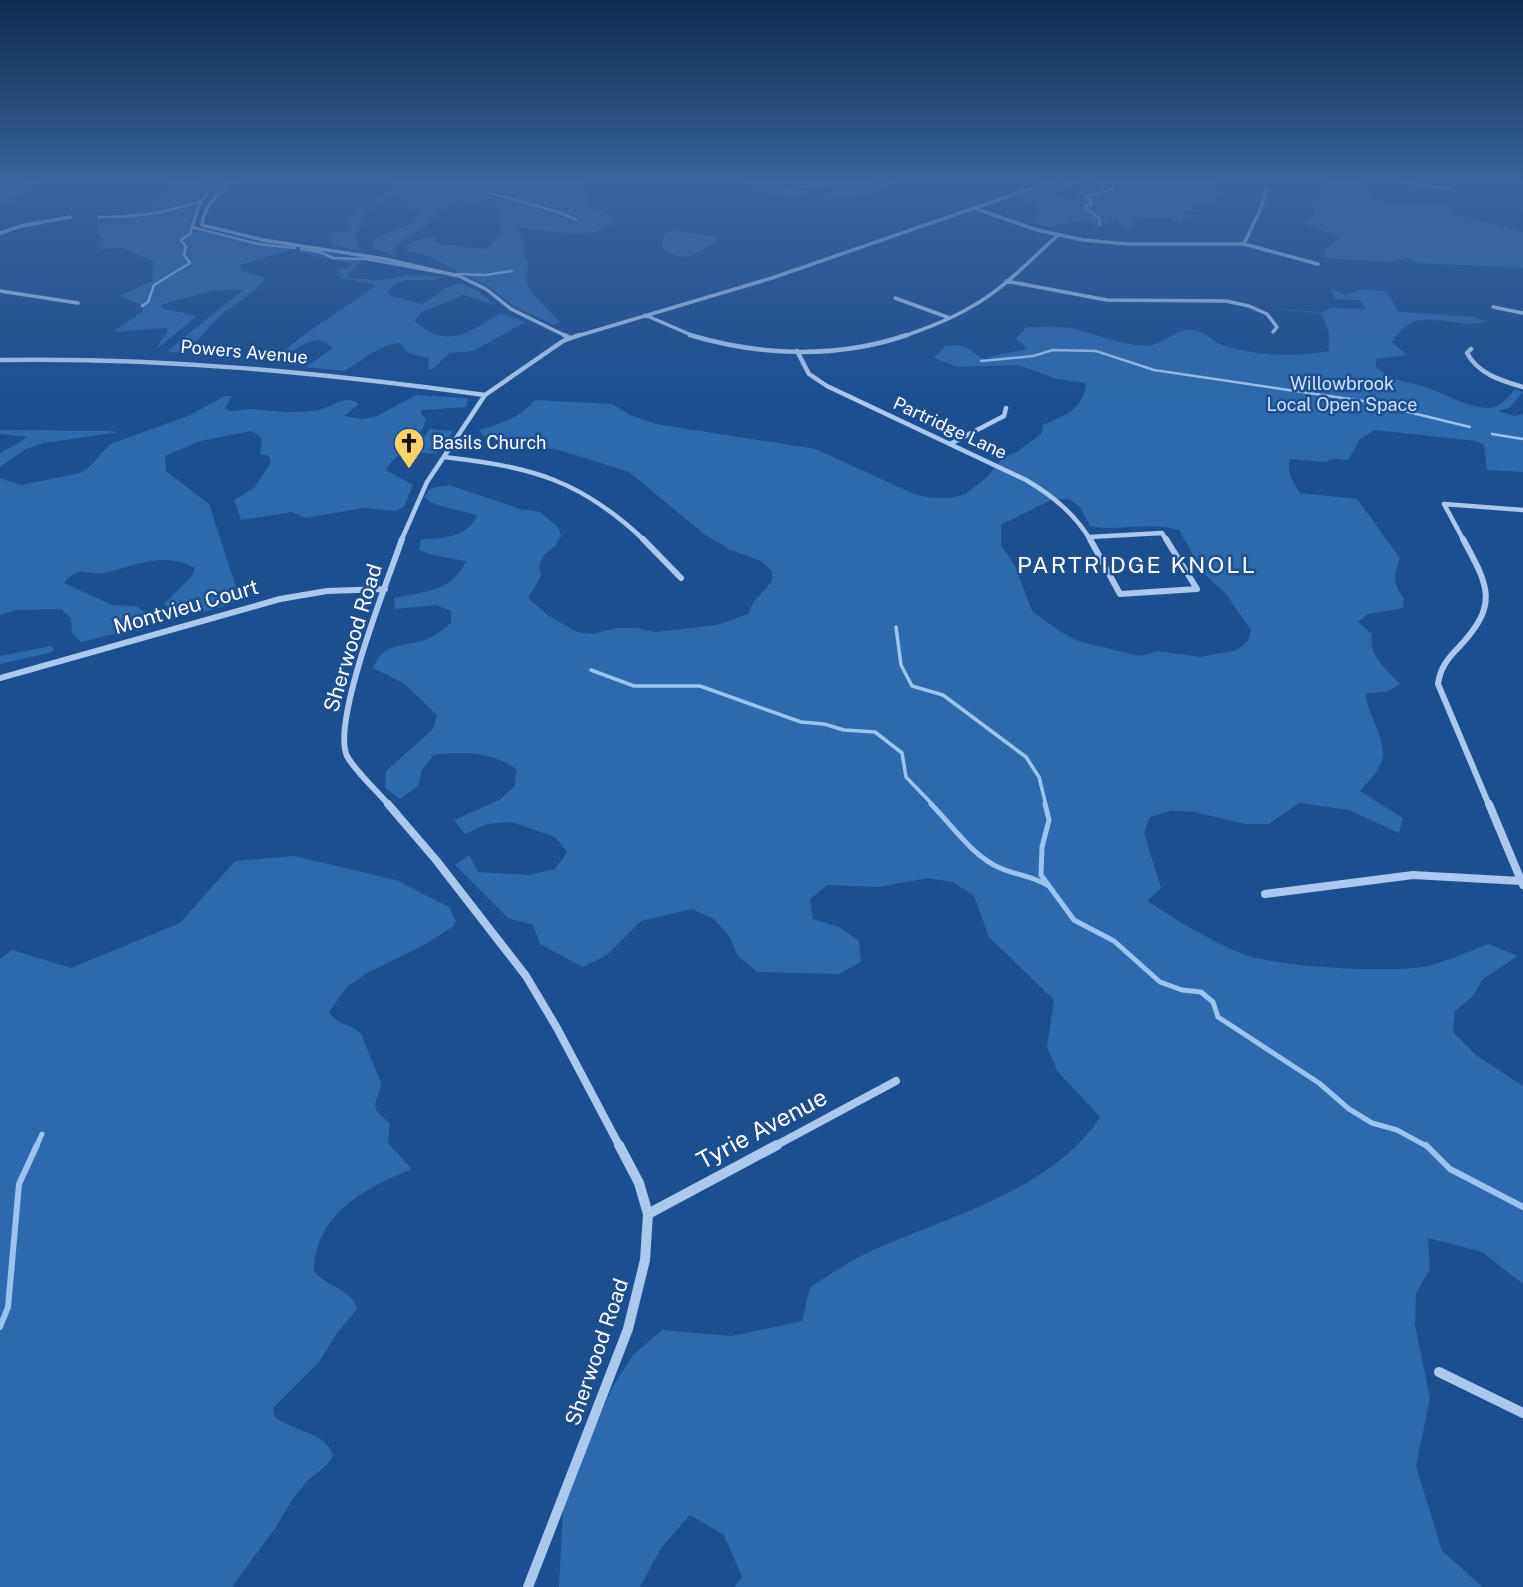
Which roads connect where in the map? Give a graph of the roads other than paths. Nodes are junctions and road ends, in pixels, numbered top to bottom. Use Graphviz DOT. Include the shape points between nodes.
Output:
graph roads {
  1 [pos="340,252"];
  2 [pos="844,252"];
  3 [pos="1039,252"];
  4 [pos="1274,252"];
  5 [pos="1318,264"];
  6 [pos="1006,281"];
  7 [pos="0,291"];
  8 [pos="895,298"];
  9 [pos="78,303"];
  10 [pos="1493,307"];
  11 [pos="1523,313"];
  12 [pos="645,315"];
  13 [pos="951,318"];
  14 [pos="1273,332"];
  15 [pos="570,338"];
  16 [pos="1471,349"];
  17 [pos="797,351"];
  18 [pos="0,360"];
  19 [pos="1523,387"];
  20 [pos="485,395"];
  21 [pos="1006,408"];
  22 [pos="950,444"];
  23 [pos="444,457"];
  24 [pos="1523,510"];
  25 [pos="1089,537"];
  26 [pos="681,578"];
  27 [pos="385,589"];
  28 [pos="0,678"];
  29 [pos="1522,883"];
  30 [pos="1265,894"];
  31 [pos="896,1081"];
  32 [pos="648,1214"];
  33 [pos="1439,1372"];
  34 [pos="1523,1413"];
  35 [pos="528,1587"];
  1 -- 15 [label="street" via="459,276"];
  2 -- 12 [label="street, Sherwood Road"];
  3 -- 6 [label="street"];
  4 -- 5 [label="street"];
  6 -- 13 [label="street"];
  6 -- 14 [label="street" via="1106,300 1234,302 1272,318 1277,327"];
  7 -- 9 [label="street"];
  8 -- 13 [label="street"];
  10 -- 11 [label="street"];
  12 -- 15 [label="street, Sherwood Road"];
  12 -- 17 [label="street" via="697,339"];
  13 -- 17 [label="street" via="866,345"];
  15 -- 20 [label="street, Sherwood Road"];
  16 -- 19 [label="street" via="1467,353 1472,362"];
  17 -- 22 [label="street, Partridge Lane" via="817,380"];
  18 -- 20 [label="street, Powers Avenue" via="120,358 225,363"];
  20 -- 23 [label="street, Sherwood Road"];
  21 -- 22 [label="street" via="1004,416"];
  22 -- 25 [label="street, Partridge Lane" via="1052,495"];
  23 -- 26 [label="street" via="522,469 584,492"];
  23 -- 27 [label="street, Sherwood Road" via="418,498"];
  24 -- 29 [label="street" via="1444,504 1482,578 1487,598 1481,621 1437,677"];
  25 -- 25 [label="street, Partridge Lane" via="1120,594 1197,589 1162,533"];
  27 -- 28 [label="street, Montvieu Court" via="280,598"];
  27 -- 32 [label="street, Sherwood Road" via="347,710 343,740 347,756 526,976 639,1183"];
  29 -- 30 [label="street" via="1413,875"];
  31 -- 32 [label="street, Tyrie Avenue"];
  32 -- 35 [label="street, Sherwood Road" via="645,1260 628,1329"];
  33 -- 34 [label="street"];
}
